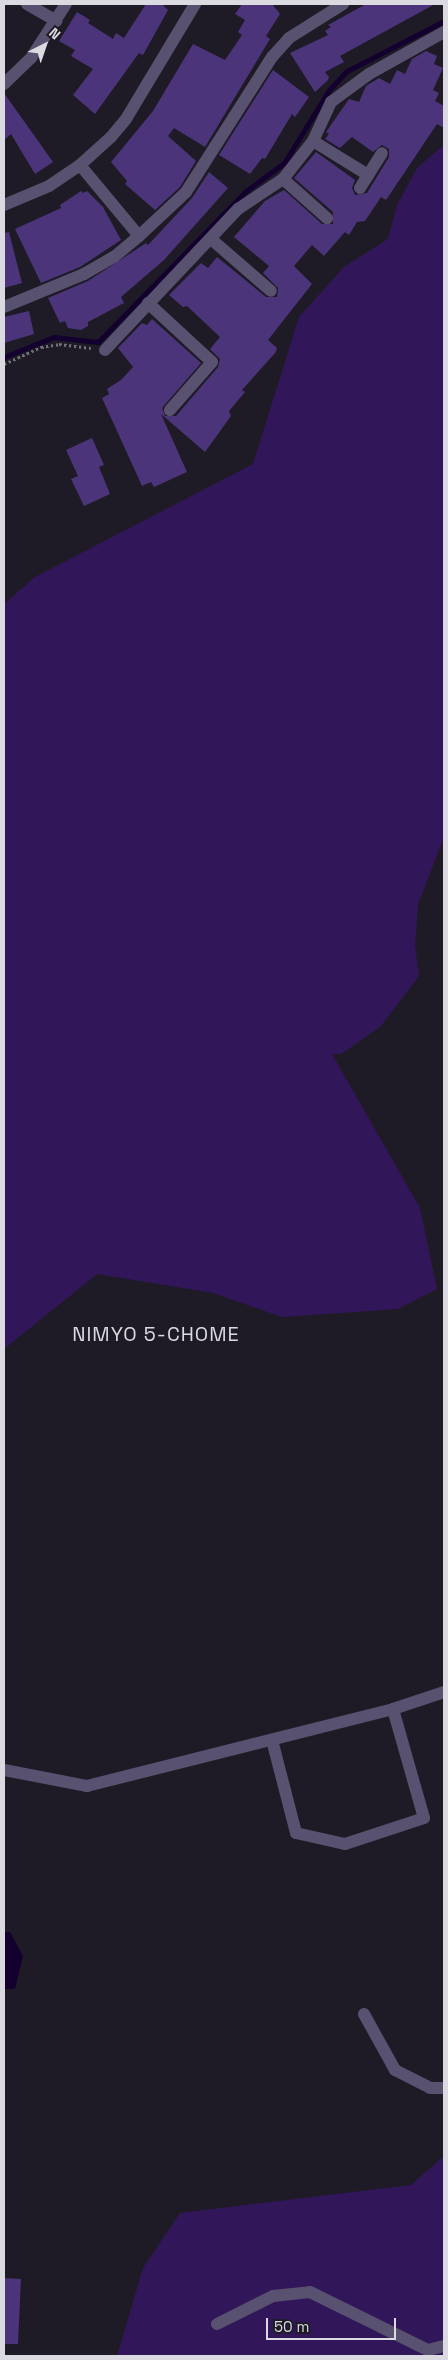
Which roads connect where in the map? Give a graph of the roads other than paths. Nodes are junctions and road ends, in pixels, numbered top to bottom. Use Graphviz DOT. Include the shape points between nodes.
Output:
graph roads {
  1 [pos="26,4"];
  2 [pos="66,4"];
  3 [pos="195,4"];
  4 [pos="343,4"];
  5 [pos="56,21"];
  6 [pos="441,37"];
  7 [pos="4,84"];
  8 [pos="313,141"];
  9 [pos="382,153"];
  10 [pos="80,165"];
  11 [pos="368,175"];
  12 [pos="283,179"];
  13 [pos="360,188"];
  14 [pos="4,205"];
  15 [pos="326,218"];
  16 [pos="138,236"];
  17 [pos="211,239"];
  18 [pos="270,291"];
  19 [pos="148,303"];
  20 [pos="4,307"];
  21 [pos="105,350"];
  22 [pos="170,410"];
  23 [pos="444,1692"];
  24 [pos="393,1709"];
  25 [pos="272,1740"];
  26 [pos="4,1770"];
  27 [pos="364,2014"];
  28 [pos="444,2088"];
  29 [pos="217,2324"];
  30 [pos="444,2346"];
  1 -- 5 [label="street"];
  2 -- 5 [label="street"];
  3 -- 10 [label="street" via="126,119"];
  4 -- 16 [label="street" via="289,38 186,192"];
  5 -- 7 [label="street" via="31,58"];
  6 -- 8 [label="street" via="369,74 331,102"];
  8 -- 11 [label="street"];
  8 -- 12 [label="street"];
  9 -- 11 [label="street"];
  10 -- 14 [label="street" via="49,186"];
  10 -- 16 [label="street"];
  11 -- 13 [label="street"];
  12 -- 15 [label="street"];
  12 -- 17 [label="street" via="238,209"];
  16 -- 20 [label="street" via="114,257 84,274"];
  17 -- 18 [label="street"];
  17 -- 19 [label="street"];
  19 -- 21 [label="street"];
  19 -- 22 [label="street" via="212,362"];
  23 -- 24 [label="street"];
  24 -- 25 [label="street"];
  24 -- 25 [label="street" via="424,1818 345,1844 296,1833"];
  25 -- 26 [label="street" via="87,1786"];
  27 -- 28 [label="street" via="395,2070 430,2088"];
  29 -- 30 [label="street" via="273,2296 310,2292 428,2350"];
}
